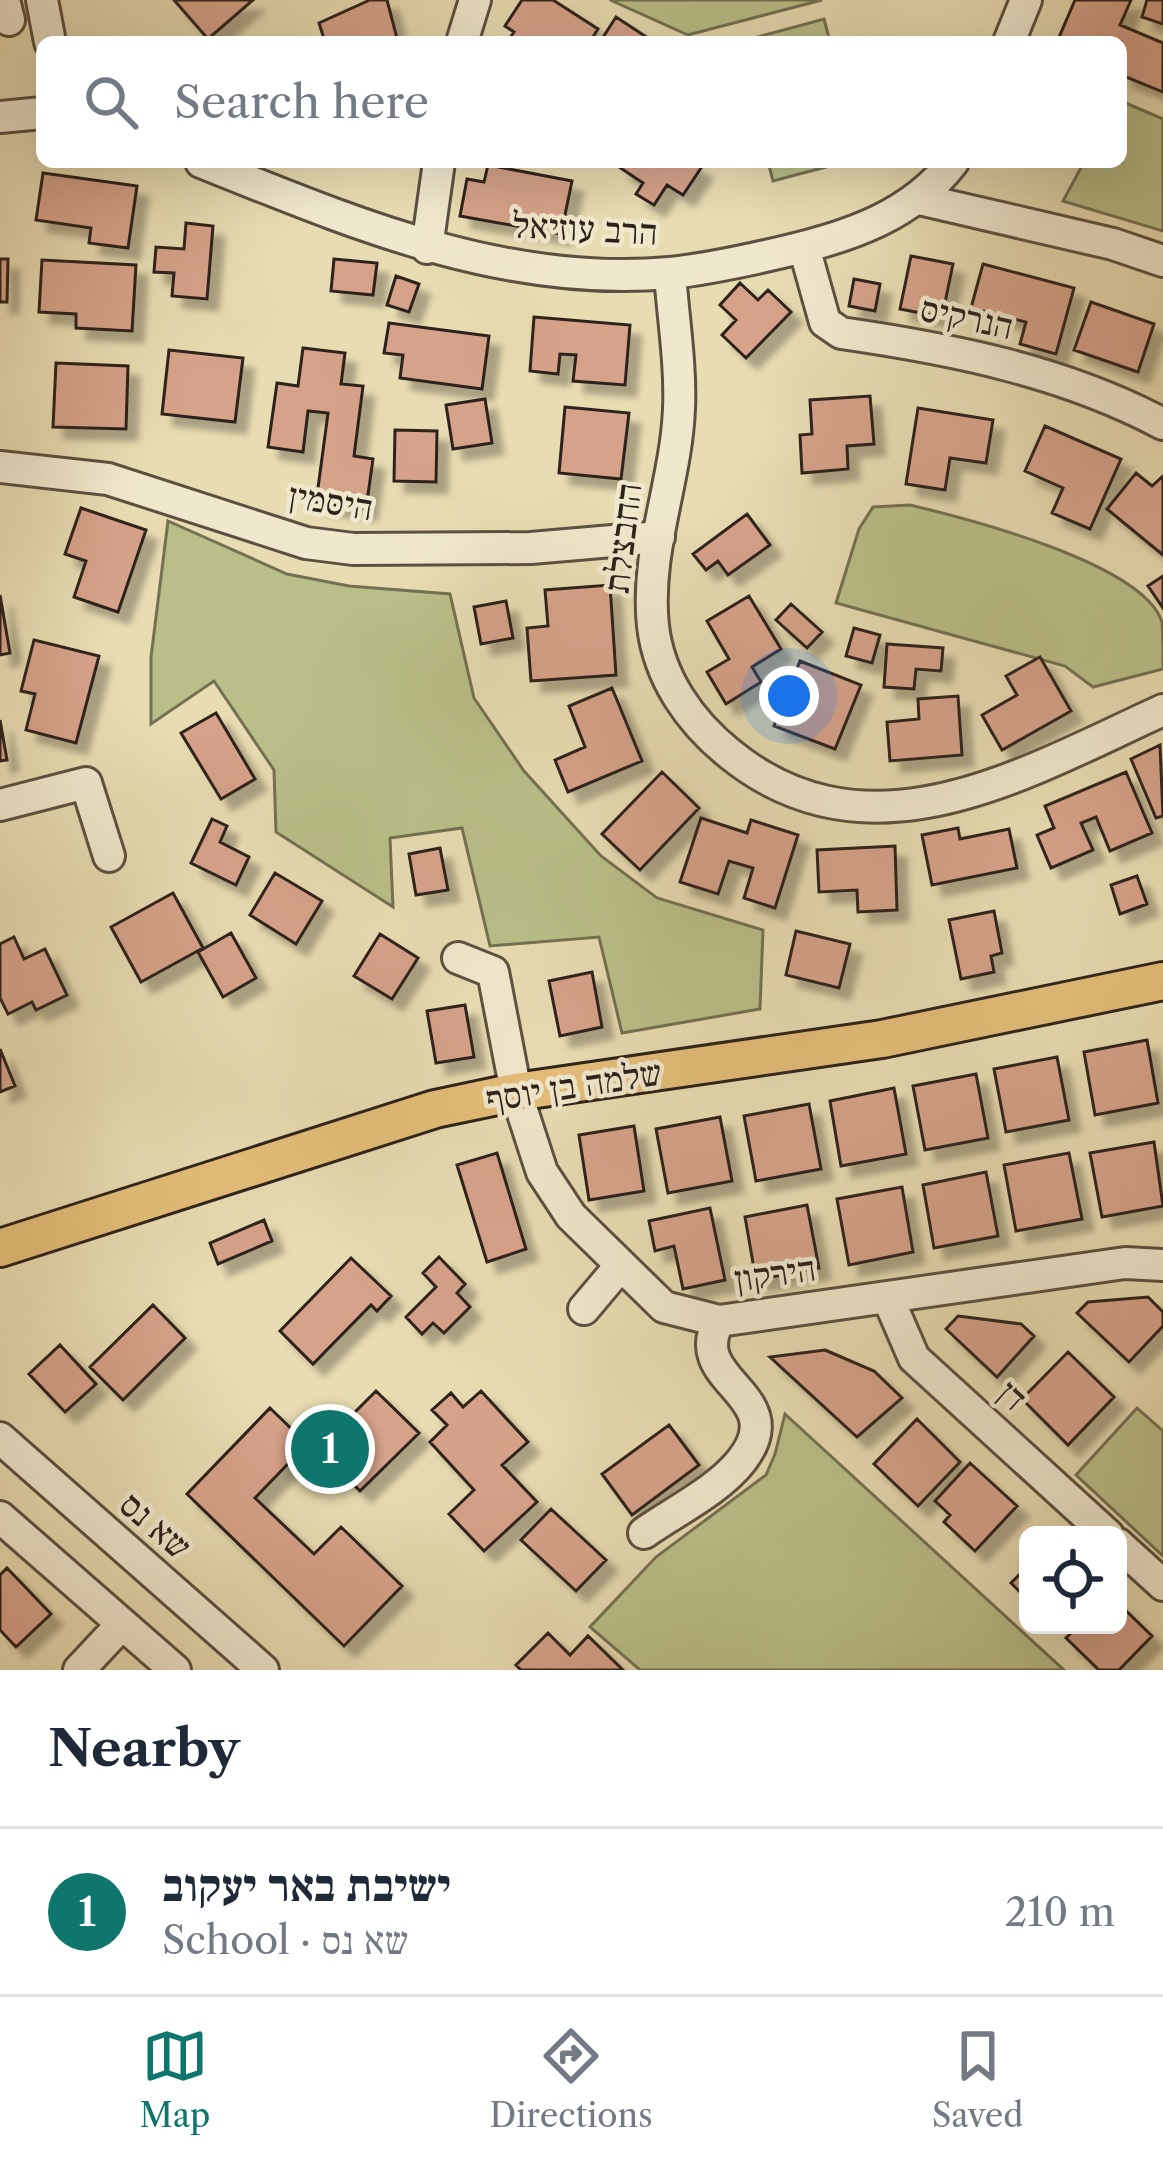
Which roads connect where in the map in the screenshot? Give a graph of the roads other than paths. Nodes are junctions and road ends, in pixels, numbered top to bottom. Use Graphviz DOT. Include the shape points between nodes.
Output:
graph roads {
  1 [pos="42,0"];
  2 [pos="475,0"];
  3 [pos="1026,0"];
  4 [pos="49,36"];
  5 [pos="464,36"];
  6 [pos="1011,36"];
  7 [pos="36,114"];
  8 [pos="0,117"];
  9 [pos="216,168"];
  10 [pos="438,168"];
  11 [pos="947,168"];
  12 [pos="919,199"];
  13 [pos="804,247"];
  14 [pos="428,248"];
  15 [pos="1163,261"];
  16 [pos="670,273"];
  17 [pos="1163,424"];
  18 [pos="0,466"];
  19 [pos="659,537"];
  20 [pos="1163,710"];
  21 [pos="0,805"];
  22 [pos="109,856"];
  23 [pos="458,958"];
  24 [pos="1163,982"];
  25 [pos="516,1092"];
  26 [pos="0,1248"];
  27 [pos="621,1265"];
  28 [pos="1163,1265"];
  29 [pos="887,1298"];
  30 [pos="584,1309"];
  31 [pos="719,1321"];
  32 [pos="0,1438"];
  33 [pos="0,1517"];
  34 [pos="1098,1526"];
  35 [pos="644,1533"];
  36 [pos="1127,1552"];
  37 [pos="1163,1585"];
  38 [pos="122,1624"];
  39 [pos="79,1670"];
  40 [pos="175,1670"];
  41 [pos="262,1670"];
  1 -- 4 [label="street"];
  2 -- 5 [label="street"];
  3 -- 6 [label="street"];
  7 -- 8 [label="street"];
  9 -- 14 [label="street, הרב עוזיאל"];
  10 -- 14 [label="street"];
  11 -- 12 [label="street, הרב עוזיאל"];
  12 -- 13 [label="street, הרב עוזיאל"];
  12 -- 15 [label="street"];
  13 -- 16 [label="street, הרב עוזיאל"];
  13 -- 17 [label="street, הנרקיס" via="825,322 841,333 1000,363 1090,390"];
  14 -- 16 [label="street, הרב עוזיאל" via="540,268"];
  16 -- 19 [label="street, החבצלת" via="679,408"];
  18 -- 19 [label="street, היסמין" via="109,478 306,543 352,548 531,548"];
  19 -- 20 [label="street, החבצלת" via="653,625 672,687 714,741 782,789 857,809 925,804 1037,767"];
  21 -- 22 [label="street" via="86,783"];
  23 -- 25 [label="street, הירקון" via="493,972"];
  24 -- 25 [label="main road, שלמה בן יוסף" via="862,1043"];
  25 -- 26 [label="main road, שלמה בן יוסף" via="434,1108"];
  25 -- 27 [label="street, הירקון" via="542,1172 571,1216"];
  27 -- 30 [label="street"];
  27 -- 31 [label="street, הירקון" via="664,1307"];
  28 -- 29 [label="street, הירקון" via="1125,1263"];
  29 -- 31 [label="street, הירקון"];
  29 -- 34 [label="street, דן" via="914,1358"];
  31 -- 35 [label="street" via="711,1357 750,1402 751,1442 733,1471"];
  32 -- 41 [label="street, שא נס"];
  33 -- 38 [label="street"];
  36 -- 37 [label="street"];
  38 -- 39 [label="street"];
  38 -- 40 [label="street"];
}
